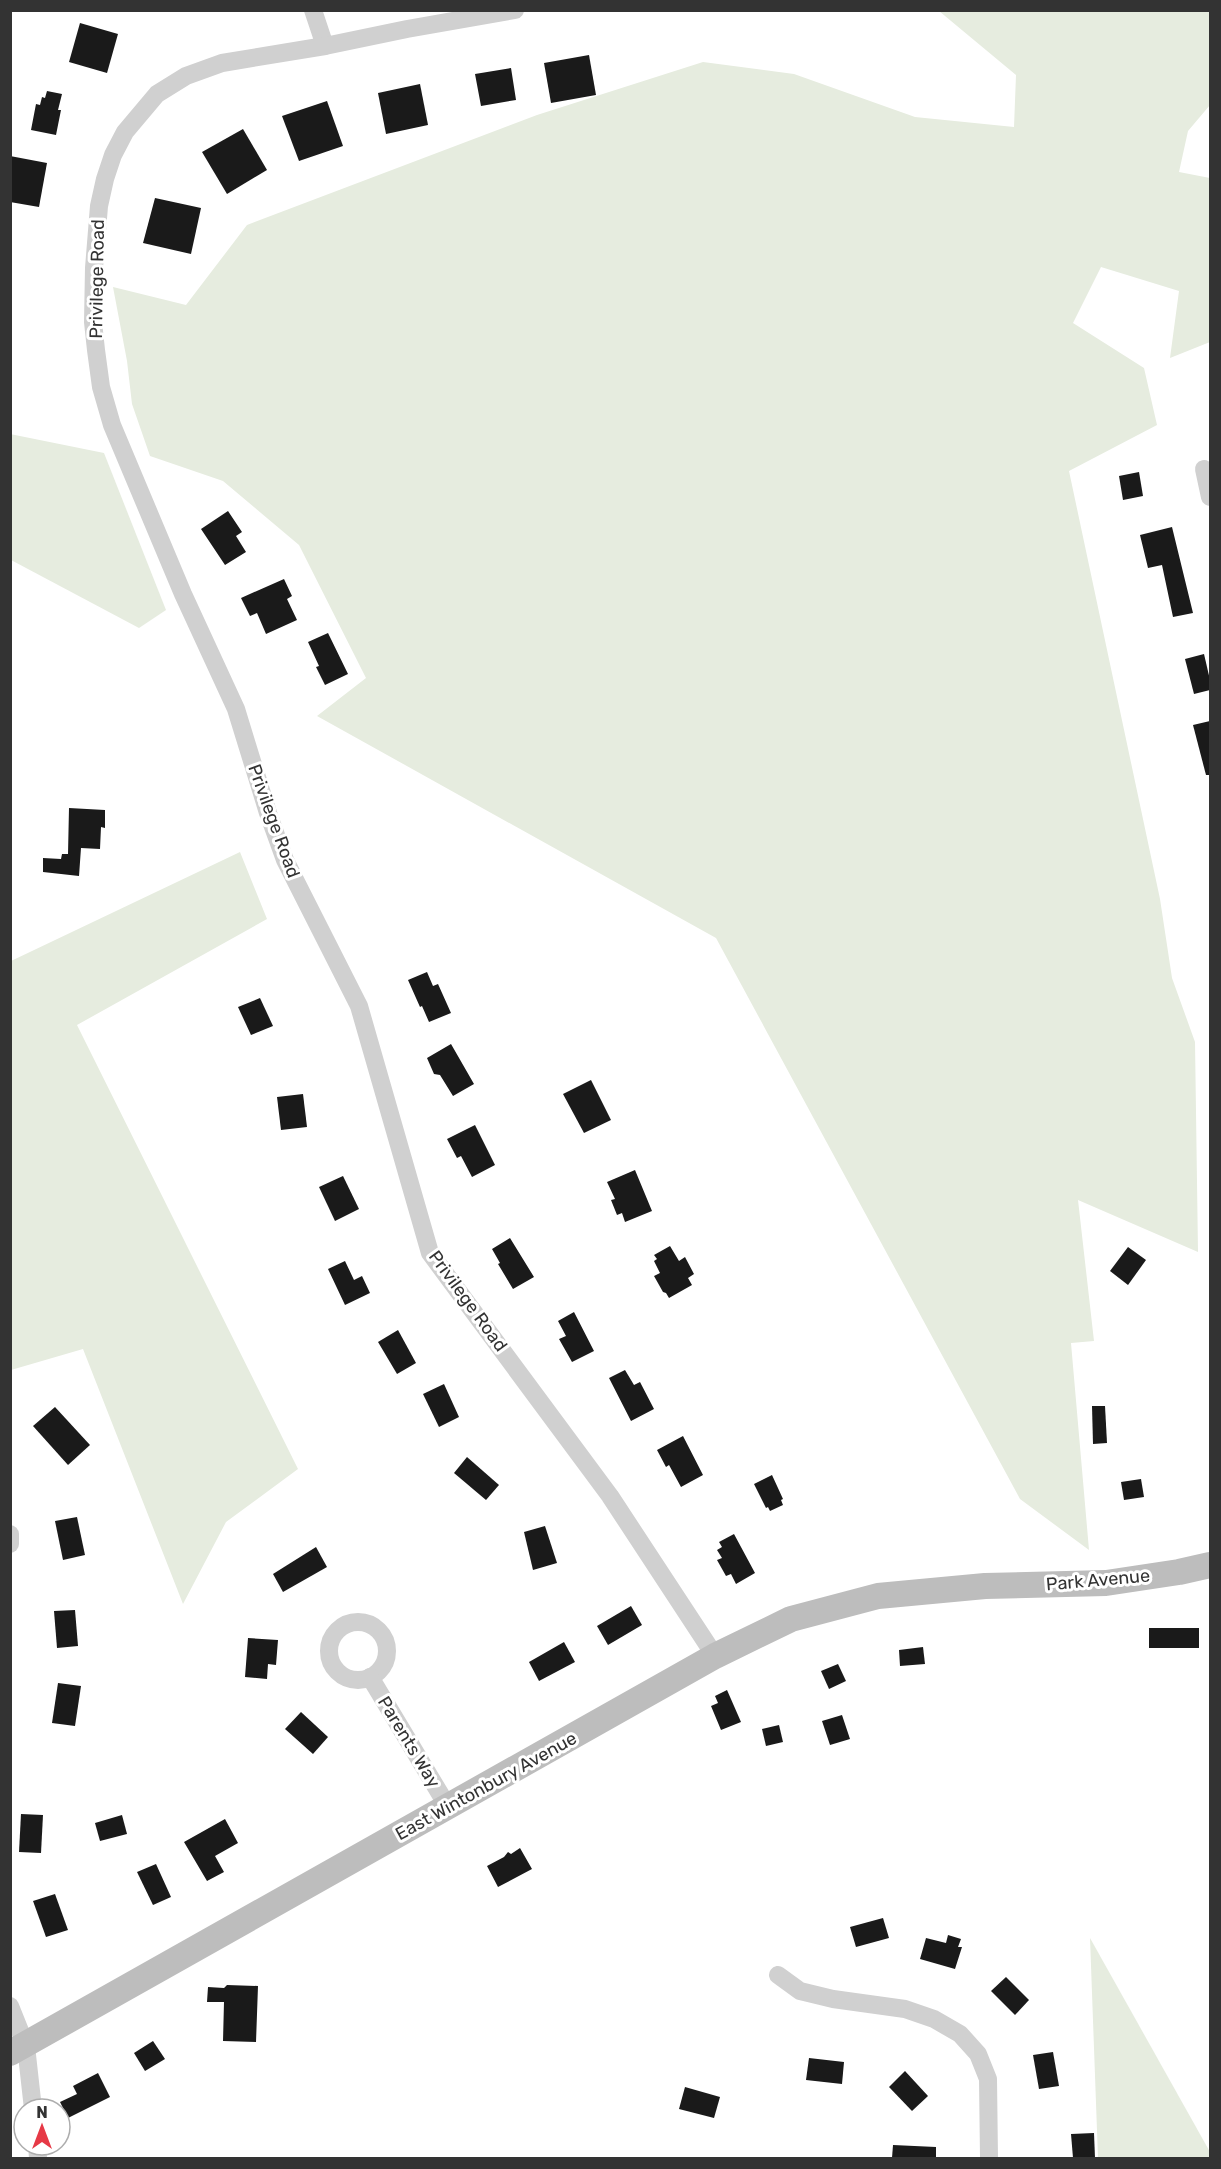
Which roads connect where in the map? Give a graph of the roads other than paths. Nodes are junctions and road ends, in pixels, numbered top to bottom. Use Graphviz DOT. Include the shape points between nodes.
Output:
graph roads {
  1 [pos="313,10"];
  2 [pos="515,10"];
  3 [pos="325,46"];
  4 [pos="1204,469"];
  5 [pos="1210,497"];
  6 [pos="10,1534"];
  7 [pos="10,1544"];
  8 [pos="1210,1564"];
  9 [pos="985,1586"];
  10 [pos="715,1656"];
  11 [pos="370,1677"];
  12 [pos="448,1807"];
  13 [pos="778,1975"];
  14 [pos="10,2006"];
  15 [pos="18,2050"];
  16 [pos="30,2097"];
  17 [pos="989,2158"];
  1 -- 3 [label="street"];
  2 -- 3 [label="street, Privilege Road"];
  3 -- 10 [label="street, Privilege Road" via="222,63 186,76 157,94 125,132 99,206 93,322 101,387 141,498 236,709 285,860 359,1005 430,1253 610,1496"];
  4 -- 5 [label="street"];
  6 -- 7 [label="street"];
  8 -- 9 [label="main road, Park Avenue" via="1107,1583"];
  9 -- 10 [label="main road, East Wintonbury Avenue" via="878,1596 791,1619"];
  10 -- 12 [label="main road, East Wintonbury Avenue"];
  11 -- 12 [label="street, Parents Way"];
  12 -- 15 [label="main road, East Wintonbury Avenue"];
  13 -- 17 [label="street" via="800,1991 905,2009 960,2034 978,2054 988,2079"];
  14 -- 15 [label="street"];
  15 -- 16 [label="street"];
}
